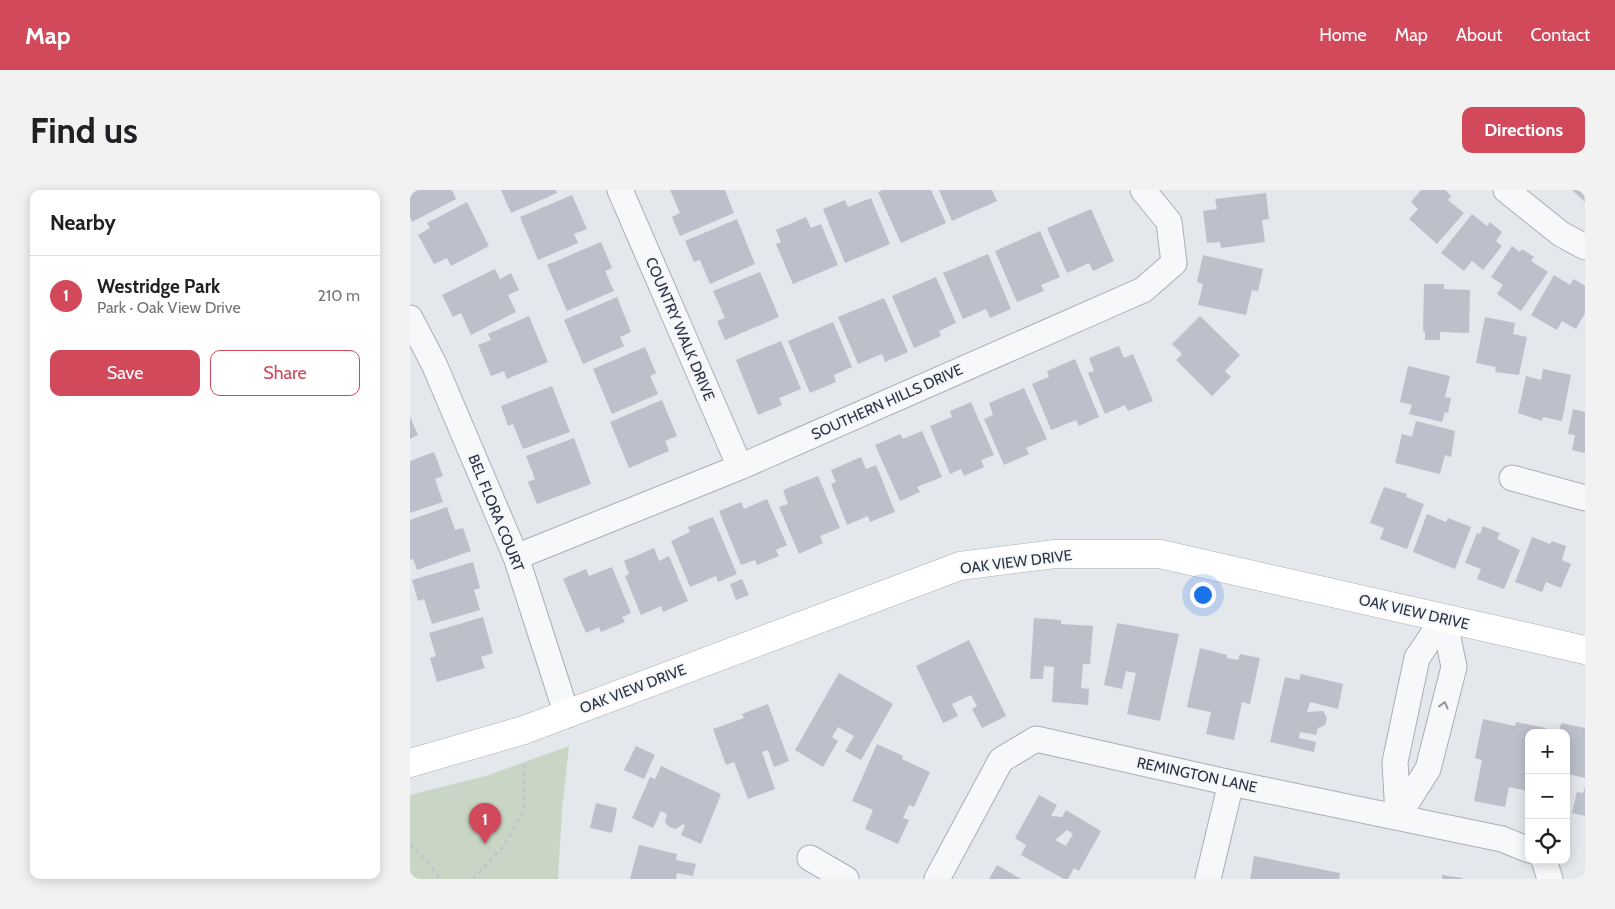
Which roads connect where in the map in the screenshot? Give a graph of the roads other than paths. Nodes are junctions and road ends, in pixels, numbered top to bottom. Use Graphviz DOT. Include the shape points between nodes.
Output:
graph roads {
  1 [pos="620,190"];
  2 [pos="1143,190"];
  3 [pos="1506,190"];
  4 [pos="1585,247"];
  5 [pos="410,318"];
  6 [pos="740,467"];
  7 [pos="1512,478"];
  8 [pos="1585,498"];
  9 [pos="516,557"];
  10 [pos="1444,618"];
  11 [pos="1585,650"];
  12 [pos="567,714"];
  13 [pos="1402,730"];
  14 [pos="1436,737"];
  15 [pos="410,763"];
  16 [pos="1231,783"];
  17 [pos="1398,816"];
  18 [pos="1525,848"];
  19 [pos="810,858"];
  20 [pos="1545,864"];
  21 [pos="846,879"];
  22 [pos="937,879"];
  23 [pos="1208,879"];
  24 [pos="1550,879"];
  1 -- 6 [label="street, COUNTRY WALK DRIVE"];
  2 -- 6 [label="street, SOUTHERN HILLS DRIVE" via="1169,222 1174,263 1143,290"];
  3 -- 4 [label="street" via="1561,234"];
  5 -- 9 [label="street, BEL FLORA COURT" via="434,364"];
  6 -- 9 [label="street, SOUTHERN HILLS DRIVE"];
  7 -- 8 [label="street"];
  9 -- 12 [label="street, BEL FLORA COURT"];
  10 -- 11 [label="street, OAK VIEW DRIVE"];
  10 -- 12 [label="street, OAK VIEW DRIVE" via="1160,554 1055,554 960,566"];
  10 -- 13 [label="street" via="1417,658"];
  14 -- 10 [label="street, one-way" via="1454,668"];
  12 -- 15 [label="street, OAK VIEW DRIVE"];
  13 -- 14 [label="street"];
  13 -- 17 [label="street" via="1395,762"];
  14 -- 17 [label="street" via="1428,769"];
  16 -- 17 [label="street, REMINGTON LANE"];
  16 -- 22 [label="street, REMINGTON LANE" via="1036,739 1000,760"];
  16 -- 23 [label="street"];
  17 -- 18 [label="street, REMINGTON LANE" via="1502,839"];
  19 -- 21 [label="street"];
  20 -- 24 [label="street"];
}
